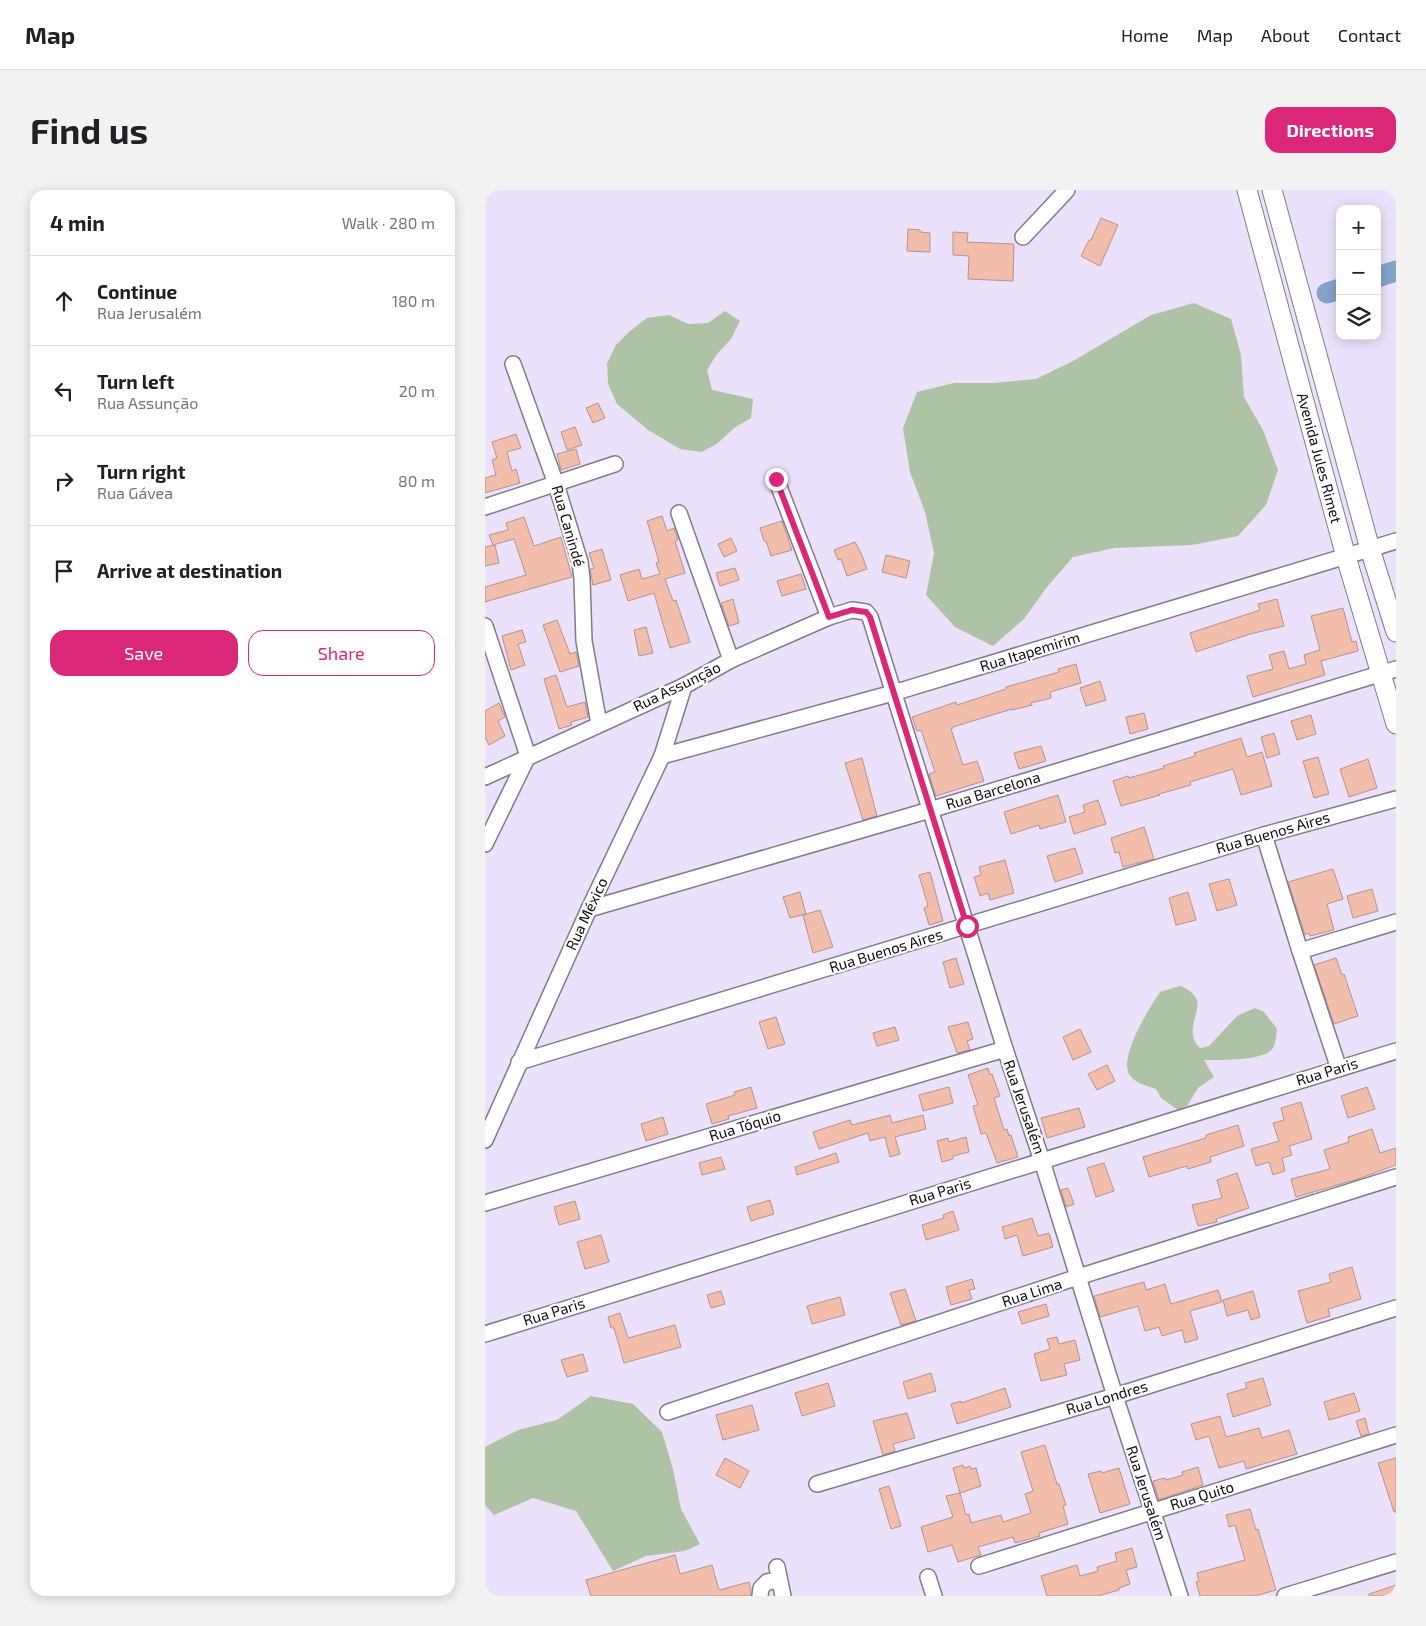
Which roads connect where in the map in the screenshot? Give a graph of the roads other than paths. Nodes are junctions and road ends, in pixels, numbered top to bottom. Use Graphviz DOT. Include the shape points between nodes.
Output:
graph roads {
  1 [pos="1067,190"];
  2 [pos="1247,190"];
  3 [pos="1272,190"];
  4 [pos="1023,236"];
  5 [pos="513,364"];
  6 [pos="615,464"];
  7 [pos="776,479"];
  8 [pos="556,484"];
  9 [pos="485,507"];
  10 [pos="679,513"];
  11 [pos="1396,541"];
  12 [pos="1370,549"];
  13 [pos="1346,557"];
  14 [pos="829,617"];
  15 [pos="870,617"];
  16 [pos="485,626"];
  17 [pos="1396,632"];
  18 [pos="731,660"];
  19 [pos="1388,672"];
  20 [pos="684,686"];
  21 [pos="893,693"];
  22 [pos="599,724"];
  23 [pos="1396,724"];
  24 [pos="528,756"];
  25 [pos="662,756"];
  26 [pos="485,777"];
  27 [pos="1396,799"];
  28 [pos="931,810"];
  29 [pos="1264,835"];
  30 [pos="485,844"];
  31 [pos="589,909"];
  32 [pos="1396,922"];
  33 [pos="967,926"];
  34 [pos="1300,951"];
  35 [pos="1005,1049"];
  36 [pos="1396,1051"];
  37 [pos="519,1062"];
  38 [pos="1339,1069"];
  39 [pos="485,1140"];
  40 [pos="1042,1160"];
  41 [pos="1396,1177"];
  42 [pos="485,1203"];
  43 [pos="1079,1278"];
  44 [pos="1396,1308"];
  45 [pos="485,1334"];
  46 [pos="1115,1396"];
  47 [pos="668,1412"];
  48 [pos="1396,1435"];
  49 [pos="817,1484"];
  50 [pos="1152,1512"];
  51 [pos="1396,1562"];
  52 [pos="979,1566"];
  53 [pos="929,1577"];
  54 [pos="760,1596"];
  55 [pos="783,1596"];
  56 [pos="934,1596"];
  57 [pos="1180,1596"];
  58 [pos="1285,1596"];
  1 -- 4 [label="street"];
  2 -- 13 [label="main road, Avenida Jules Rimet"];
  3 -- 12 [label="main road, Avenida Jules Rimet"];
  5 -- 8 [label="street, Rua Canindé"];
  6 -- 8 [label="street"];
  7 -- 14 [label="street"];
  8 -- 9 [label="street"];
  8 -- 22 [label="street, Rua Canindé" via="580,562 584,641"];
  10 -- 18 [label="street"];
  11 -- 12 [label="street, Rua Itapemirim"];
  12 -- 13 [label="street, Rua Itapemirim"];
  12 -- 17 [label="main road, Avenida Jules Rimet"];
  13 -- 19 [label="main road, Avenida Jules Rimet"];
  13 -- 21 [label="street, Rua Itapemirim"];
  14 -- 15 [label="street, Rua Assunção" via="852,610 866,612"];
  14 -- 18 [label="street, Rua Assunção"];
  15 -- 21 [label="street, Rua Jerusalém"];
  16 -- 24 [label="street"];
  18 -- 20 [label="street, Rua Assunção"];
  19 -- 23 [label="main road, Avenida Jules Rimet"];
  19 -- 28 [label="street, Rua Barcelona"];
  20 -- 22 [label="street, Rua Assunção"];
  20 -- 25 [label="street, Rua México"];
  21 -- 25 [label="street, Rua Itapemirim"];
  21 -- 28 [label="street, Rua Jerusalém"];
  22 -- 24 [label="street, Rua Assunção"];
  24 -- 26 [label="street, Rua Assunção"];
  24 -- 30 [label="street"];
  25 -- 31 [label="street, Rua México"];
  27 -- 29 [label="street, Rua Buenos Aires"];
  28 -- 31 [label="street, Rua Barcelona"];
  28 -- 33 [label="street, Rua Jerusalém"];
  29 -- 33 [label="street, Rua Buenos Aires"];
  29 -- 34 [label="street"];
  31 -- 37 [label="street, Rua México"];
  32 -- 34 [label="street"];
  33 -- 35 [label="street, Rua Jerusalém"];
  33 -- 37 [label="street, Rua Buenos Aires"];
  34 -- 38 [label="street"];
  35 -- 40 [label="street, Rua Jerusalém"];
  35 -- 42 [label="street, Rua Tóquio"];
  36 -- 38 [label="street, Rua Paris"];
  37 -- 39 [label="street, Rua México"];
  38 -- 40 [label="street, Rua Paris"];
  40 -- 43 [label="street, Rua Jerusalém"];
  40 -- 45 [label="street, Rua Paris"];
  41 -- 43 [label="street, Rua Lima"];
  43 -- 46 [label="street, Rua Jerusalém"];
  43 -- 47 [label="street, Rua Lima"];
  44 -- 46 [label="street, Rua Londres"];
  46 -- 49 [label="street, Rua Londres"];
  46 -- 50 [label="street, Rua Jerusalém"];
  48 -- 50 [label="street, Rua Quito"];
  50 -- 52 [label="street, Rua Quito"];
  50 -- 57 [label="street, Rua Jerusalém"];
  51 -- 58 [label="street"];
  53 -- 56 [label="street"];
  54 -- 55 [label="street" via="761,1588 778,1574"];
}
